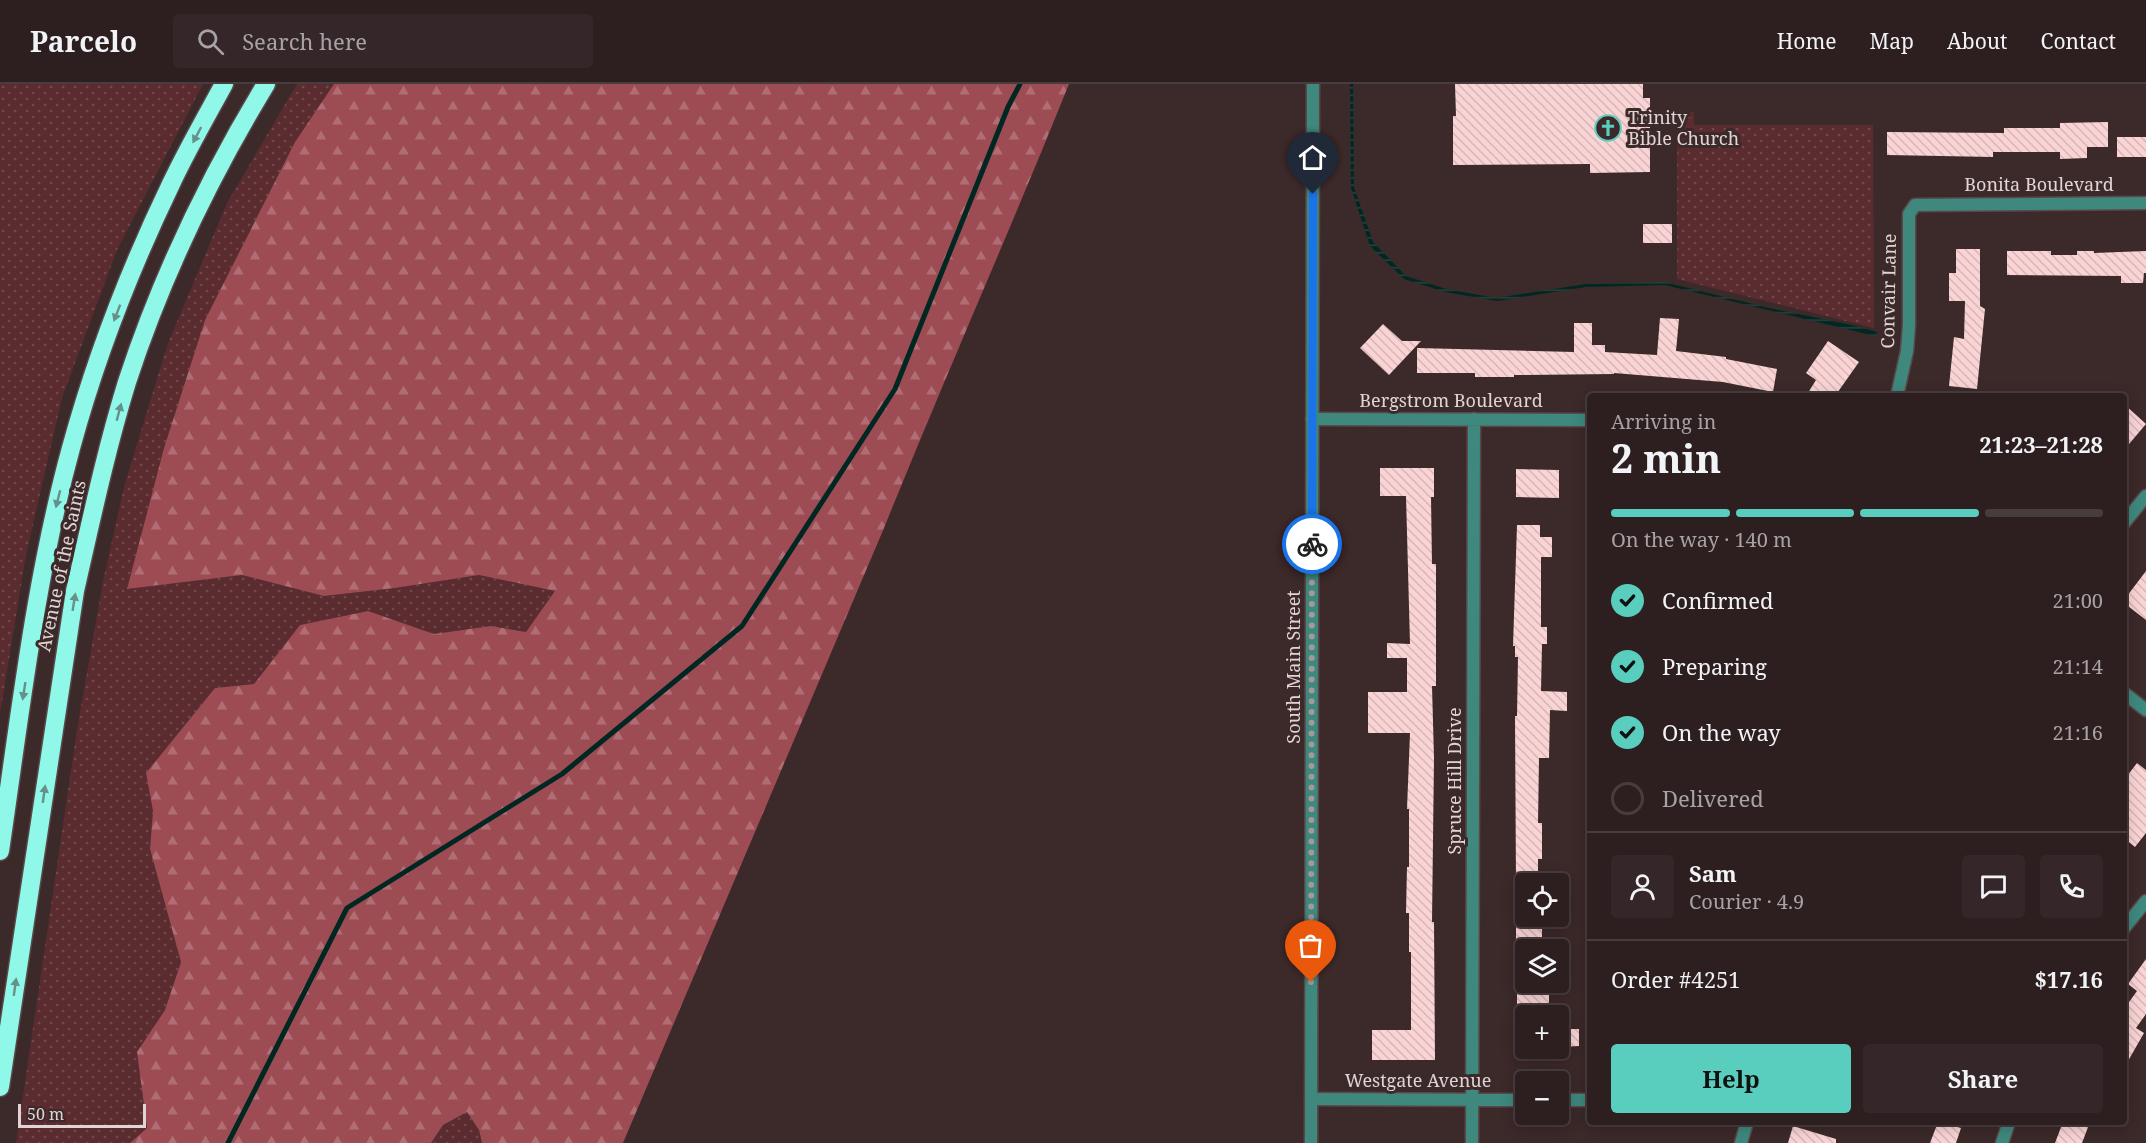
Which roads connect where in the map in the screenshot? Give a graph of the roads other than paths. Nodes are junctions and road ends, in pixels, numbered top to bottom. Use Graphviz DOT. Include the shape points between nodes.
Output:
graph roads {
  1 [pos="224,84"];
  2 [pos="266,84"];
  3 [pos="1313,84"];
  4 [pos="2146,203"];
  5 [pos="1933,204"];
  6 [pos="1899,393"];
  7 [pos="1312,419"];
  8 [pos="1474,419"];
  9 [pos="1587,420"];
  10 [pos="2146,496"];
  11 [pos="2127,519"];
  12 [pos="2127,695"];
  13 [pos="2146,710"];
  14 [pos="0,851"];
  15 [pos="2146,901"];
  16 [pos="2127,924"];
  17 [pos="0,1087"];
  18 [pos="1311,1099"];
  19 [pos="1472,1100"];
  20 [pos="1515,1100"];
  21 [pos="1569,1100"];
  22 [pos="1587,1100"];
  23 [pos="1746,1125"];
  24 [pos="2008,1125"];
  25 [pos="1311,1143"];
  26 [pos="1472,1143"];
  27 [pos="1741,1143"];
  28 [pos="2002,1143"];
  1 -- 14 [label="highway, Avenue of the Saints, one-way" via="143,244 94,373 71,447 40,592"];
  17 -- 2 [label="highway, Avenue of the Saints, one-way" via="75,591 105,465 127,383 174,259"];
  3 -- 7 [label="street, South Main Street"];
  4 -- 5 [label="street, Bonita Boulevard"];
  5 -- 6 [label="street, Convair Lane" via="1915,205 1909,214 1908,343"];
  7 -- 8 [label="street, Bergstrom Boulevard"];
  7 -- 18 [label="street, South Main Street"];
  8 -- 9 [label="street, Bergstrom Boulevard"];
  8 -- 19 [label="street, Spruce Hill Drive"];
  10 -- 11 [label="street"];
  12 -- 13 [label="street"];
  15 -- 16 [label="street"];
  18 -- 19 [label="street, Westgate Avenue"];
  18 -- 25 [label="street, South Main Street"];
  19 -- 20 [label="street, Westgate Avenue"];
  19 -- 26 [label="street, Spruce Hill Drive"];
  21 -- 22 [label="street"];
  23 -- 27 [label="street"];
  24 -- 28 [label="street"];
}
